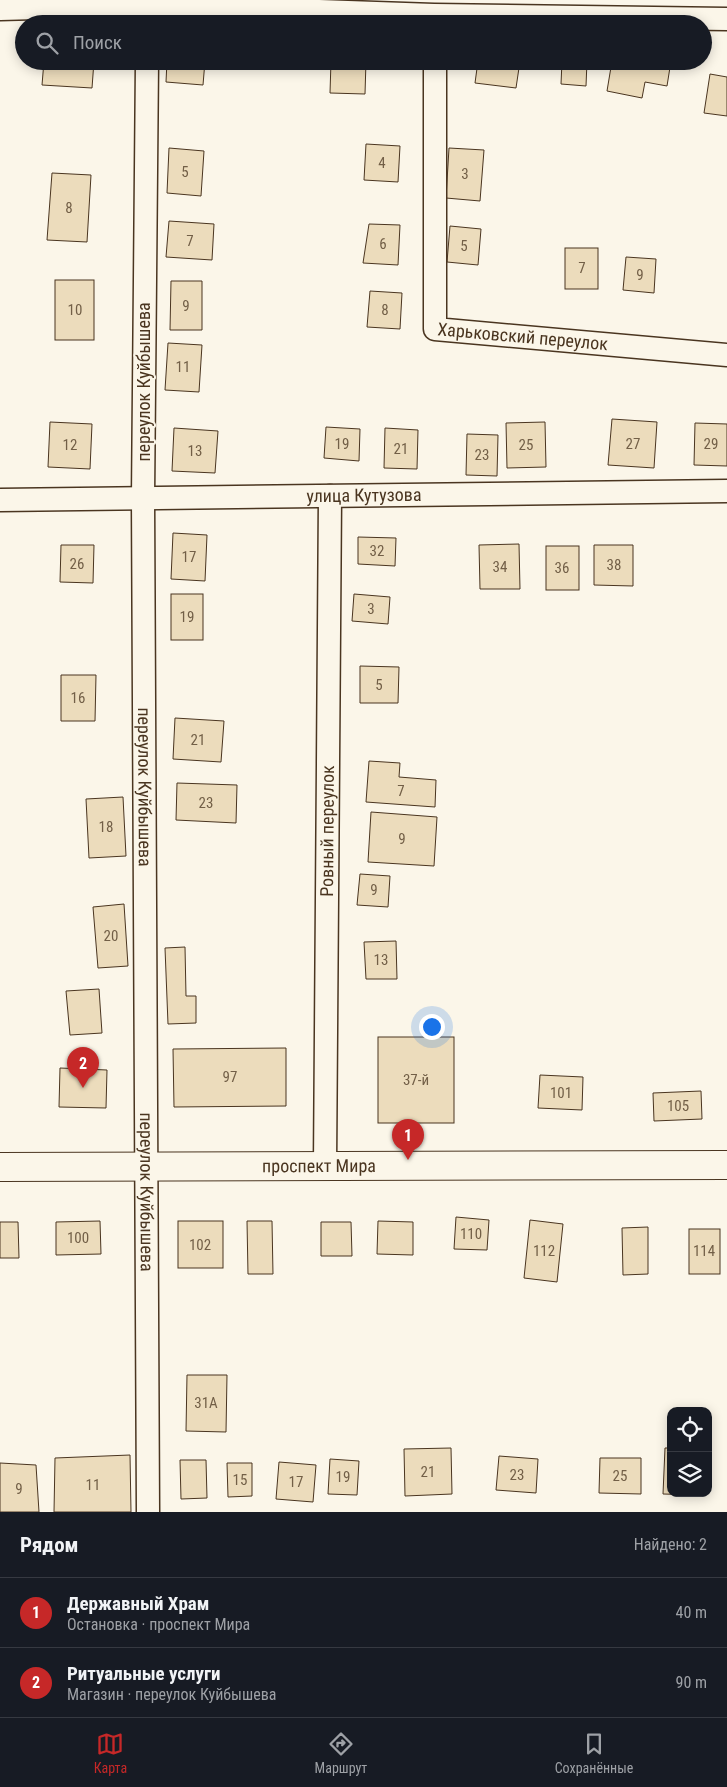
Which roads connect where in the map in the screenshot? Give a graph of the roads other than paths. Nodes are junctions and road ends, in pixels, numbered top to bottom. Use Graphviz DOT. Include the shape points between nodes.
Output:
graph roads {
  1 [pos="0,9"];
  2 [pos="147,10"];
  3 [pos="306,15"];
  4 [pos="712,19"];
  5 [pos="727,19"];
  6 [pos="147,70"];
  7 [pos="434,70"];
  8 [pos="727,355"];
  9 [pos="727,491"];
  10 [pos="330,496"];
  11 [pos="143,498"];
  12 [pos="0,500"];
  13 [pos="727,1165"];
  14 [pos="146,1166"];
  15 [pos="325,1166"];
  16 [pos="0,1167"];
  17 [pos="148,1512"];
  1 -- 2 [label="street"];
  2 -- 3 [label="street"];
  4 -- 5 [label="street"];
  6 -- 11 [label="street, переулок Куйбышева"];
  7 -- 8 [label="street, Харьковский переулок" via="435,329"];
  9 -- 10 [label="street, улица Кутузова"];
  10 -- 11 [label="street, улица Кутузова"];
  10 -- 15 [label="street, Ровный переулок"];
  11 -- 12 [label="street, улица Кутузова"];
  11 -- 14 [label="street, переулок Куйбышева"];
  13 -- 15 [label="main road, проспект Мира"];
  14 -- 15 [label="main road, проспект Мира"];
  14 -- 16 [label="main road, проспект Мира"];
  14 -- 17 [label="street, переулок Куйбышева"];
}
